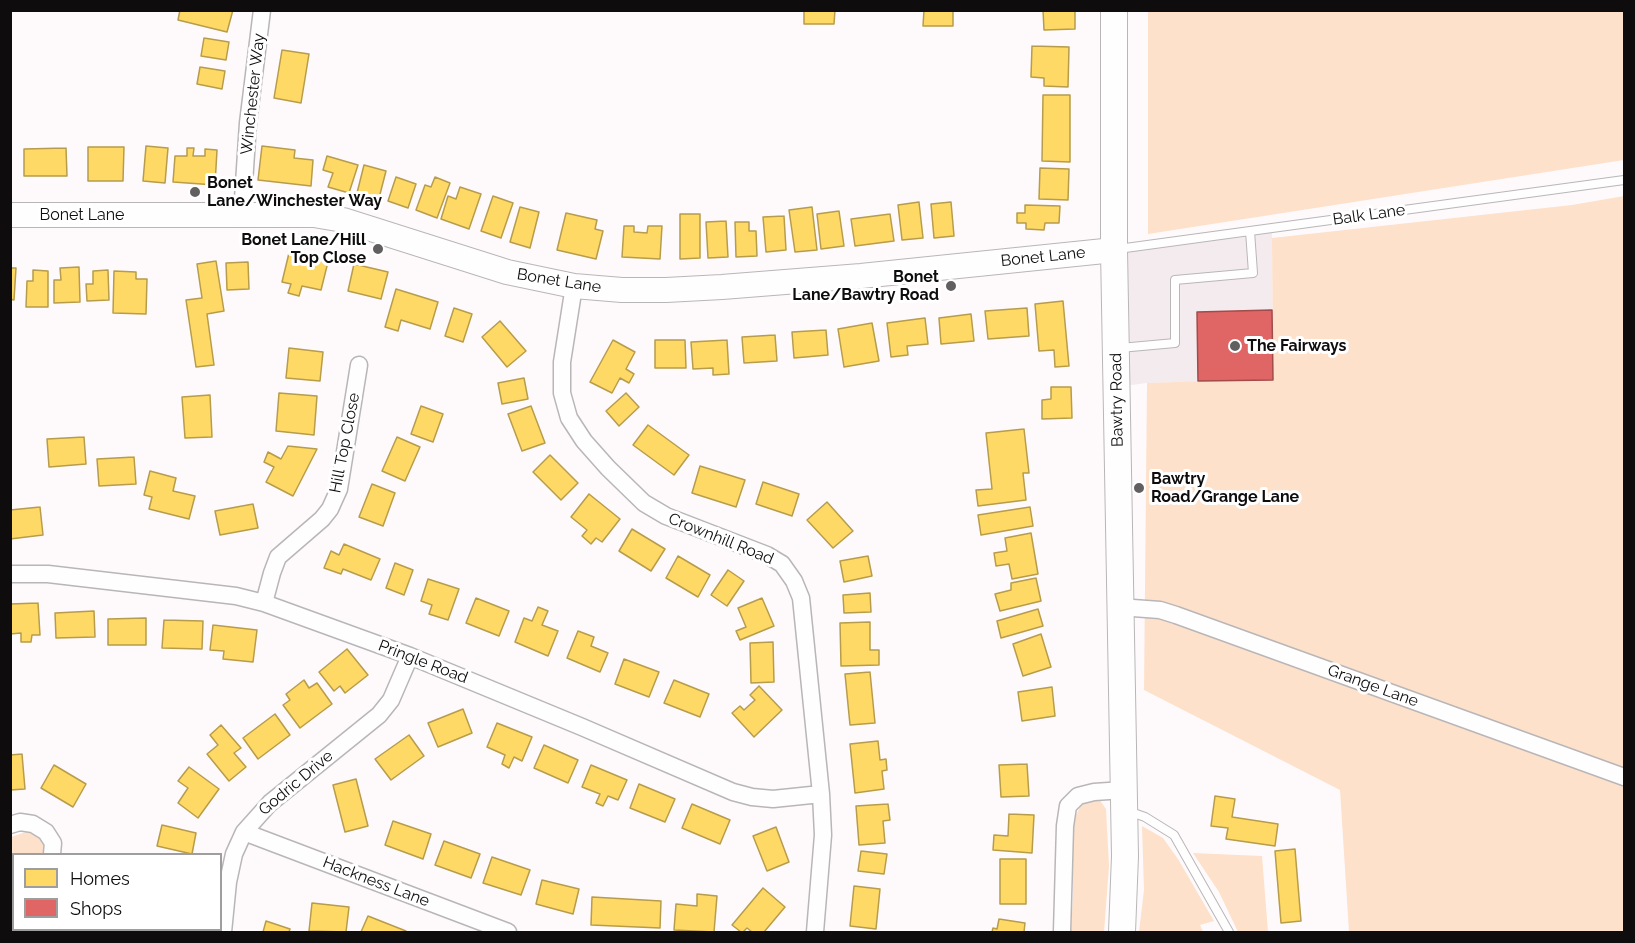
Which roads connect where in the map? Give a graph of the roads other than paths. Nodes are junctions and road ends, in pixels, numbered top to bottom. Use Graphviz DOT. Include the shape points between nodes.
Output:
graph roads {
  1 [pos="262,10"];
  2 [pos="1114,10"];
  3 [pos="1624,180"];
  4 [pos="242,214"];
  5 [pos="10,215"];
  6 [pos="1250,231"];
  7 [pos="1114,250"];
  8 [pos="573,286"];
  9 [pos="1116,349"];
  10 [pos="359,365"];
  11 [pos="10,574"];
  12 [pos="264,603"];
  13 [pos="1119,607"];
  14 [pos="410,656"];
  15 [pos="1624,777"];
  16 [pos="821,794"];
  17 [pos="1124,800"];
  18 [pos="10,825"];
  19 [pos="244,832"];
  20 [pos="52,853"];
  21 [pos="223,933"];
  22 [pos="508,933"];
  23 [pos="815,933"];
  24 [pos="1062,933"];
  25 [pos="1122,933"];
  26 [pos="1229,933"];
  1 -- 4 [label="street, Winchester Way"];
  2 -- 7 [label="main road, Bawtry Road"];
  3 -- 6 [label="lane, Balk Lane"];
  4 -- 5 [label="main road, Bonet Lane"];
  4 -- 8 [label="main road, Bonet Lane" via="314,215 343,220 507,272"];
  6 -- 7 [label="lane, Balk Lane"];
  6 -- 9 [label="lane" via="1254,273 1175,280 1175,343"];
  7 -- 8 [label="main road, Bonet Lane" via="722,287 666,290"];
  7 -- 9 [label="main road, Bawtry Road"];
  8 -- 16 [label="street, Crownhill Road" via="562,362 562,393 569,418 584,441 644,502 687,526 767,555 782,564 794,580 805,624"];
  9 -- 13 [label="main road, Bawtry Road"];
  10 -- 12 [label="street, Hill Top Close" via="339,489 322,519 278,557"];
  11 -- 12 [label="street, Pringle Road" via="48,574"];
  12 -- 14 [label="street, Pringle Road"];
  13 -- 15 [label="street, Grange Lane" via="1176,615"];
  13 -- 17 [label="main road, Bawtry Road"];
  14 -- 16 [label="street, Pringle Road" via="733,792 773,800"];
  14 -- 19 [label="street, Godric Drive" via="391,699 379,715 270,803"];
  16 -- 23 [label="street, Crownhill Road" via="822,858"];
  17 -- 24 [label="street" via="1094,792 1078,795 1068,806"];
  17 -- 25 [label="main road, Bawtry Road"];
  17 -- 26 [label="lane" via="1174,835"];
  18 -- 20 [label="street" via="33,824 46,832 53,843"];
  19 -- 21 [label="street, Godric Drive" via="228,882"];
  19 -- 22 [label="street, Hackness Lane"];
}
